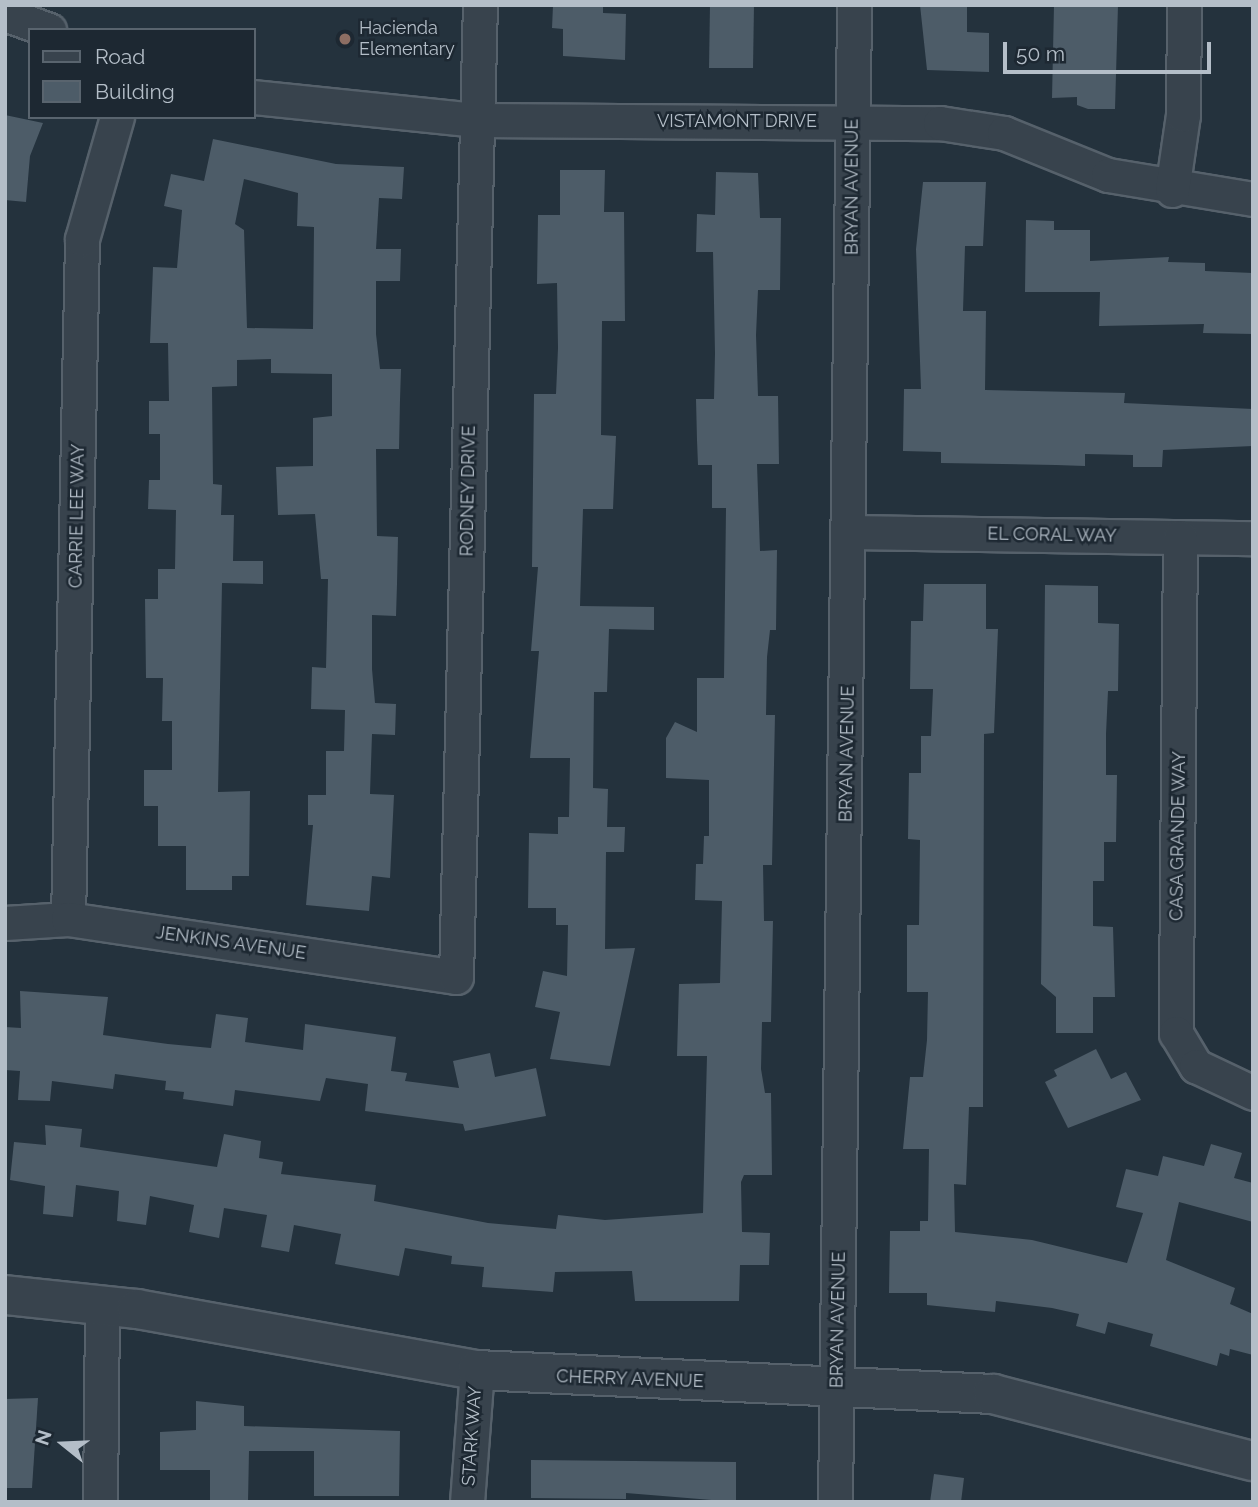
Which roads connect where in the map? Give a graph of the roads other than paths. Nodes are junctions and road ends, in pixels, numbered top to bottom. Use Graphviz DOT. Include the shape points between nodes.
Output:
graph roads {
  1 [pos="480,5"];
  2 [pos="854,5"];
  3 [pos="1184,5"];
  4 [pos="5,14"];
  5 [pos="44,28"];
  6 [pos="256,97"];
  7 [pos="116,119"];
  8 [pos="478,120"];
  9 [pos="852,122"];
  10 [pos="1172,190"];
  11 [pos="1253,199"];
  12 [pos="851,532"];
  13 [pos="1180,537"];
  14 [pos="1253,538"];
  15 [pos="68,919"];
  16 [pos="5,923"];
  17 [pos="456,977"];
  18 [pos="1253,1093"];
  19 [pos="5,1295"];
  20 [pos="102,1304"];
  21 [pos="477,1370"];
  22 [pos="837,1383"];
  23 [pos="1253,1461"];
  24 [pos="100,1502"];
  25 [pos="467,1502"];
  26 [pos="835,1502"];
  1 -- 8 [label="street, RODNEY DRIVE"];
  2 -- 9 [label="street, BRYAN AVENUE"];
  3 -- 10 [label="street" via="1183,115"];
  4 -- 5 [label="street"];
  6 -- 8 [label="street, VISTAMONT DRIVE"];
  7 -- 15 [label="street, CARRIE LEE WAY" via="82,239"];
  8 -- 9 [label="street, VISTAMONT DRIVE"];
  8 -- 17 [label="street, RODNEY DRIVE"];
  9 -- 10 [label="street, VISTAMONT DRIVE" via="940,123 1004,133 1108,175"];
  9 -- 12 [label="street, BRYAN AVENUE"];
  10 -- 11 [label="street, VISTAMONT DRIVE"];
  12 -- 13 [label="street, EL CORAL WAY"];
  12 -- 22 [label="street, BRYAN AVENUE"];
  13 -- 14 [label="street, EL CORAL WAY"];
  13 -- 18 [label="street, CASA GRANDE WAY" via="1176,1033 1211,1078"];
  15 -- 16 [label="street, JENKINS AVENUE"];
  15 -- 17 [label="street, JENKINS AVENUE"];
  19 -- 20 [label="street, CHERRY AVENUE"];
  20 -- 21 [label="street, CHERRY AVENUE"];
  20 -- 24 [label="street"];
  21 -- 22 [label="street, CHERRY AVENUE"];
  21 -- 25 [label="street, STARK WAY"];
  22 -- 23 [label="street, CHERRY AVENUE" via="993,1394"];
  22 -- 26 [label="street, BRYAN AVENUE"];
}
